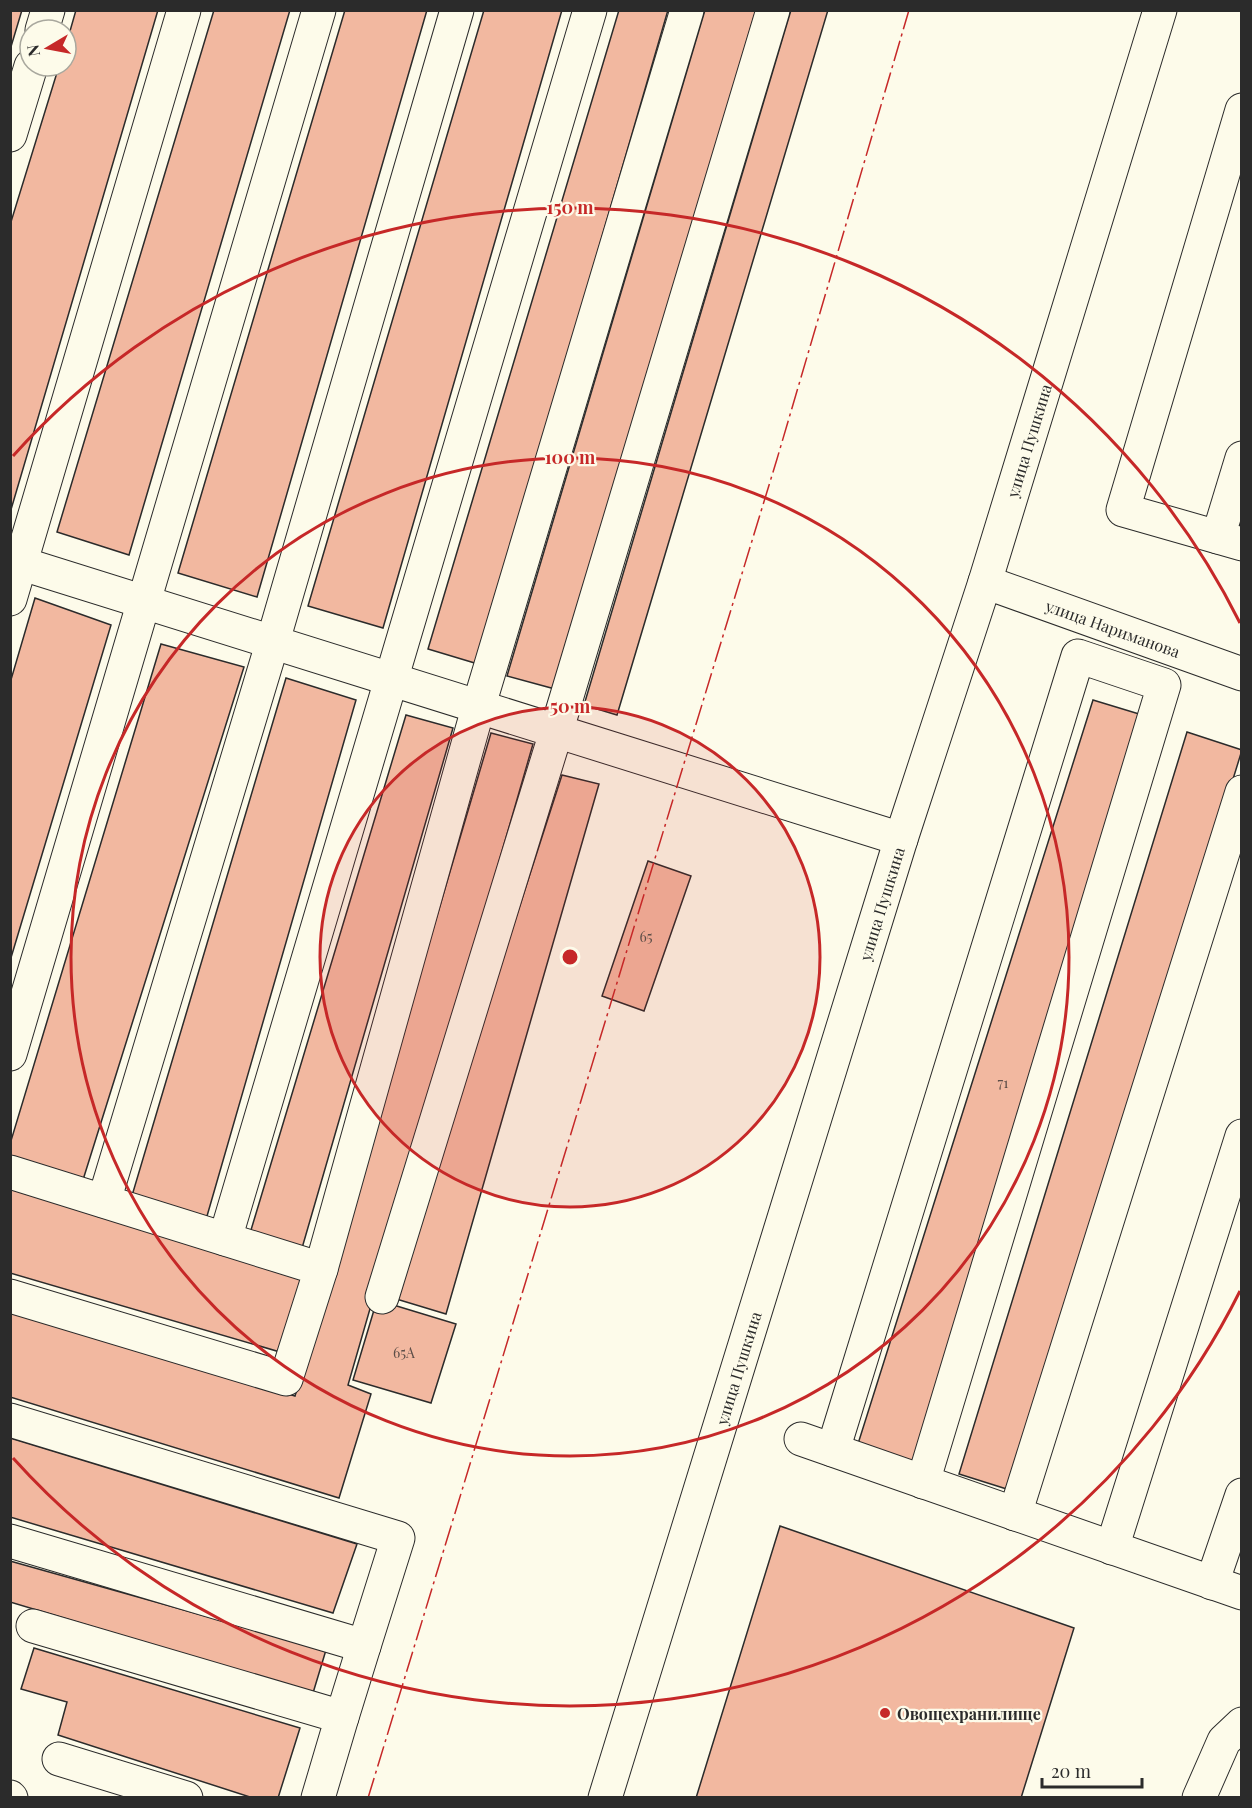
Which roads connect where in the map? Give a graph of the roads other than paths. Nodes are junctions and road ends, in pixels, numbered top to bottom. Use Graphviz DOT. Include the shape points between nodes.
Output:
graph roads {
  1 [pos="184,10"];
  2 [pos="319,10"];
  3 [pos="457,10"];
  4 [pos="590,10"];
  5 [pos="687,10"];
  6 [pos="772,10"];
  7 [pos="1160,10"];
  8 [pos="27,78"];
  9 [pos="1242,110"];
  10 [pos="10,135"];
  11 [pos="1242,458"];
  12 [pos="1230,541"];
  13 [pos="16,561"];
  14 [pos="985,582"];
  15 [pos="10,598"];
  16 [pos="146,602"];
  17 [pos="273,641"];
  18 [pos="1242,674"];
  19 [pos="390,678"];
  20 [pos="479,705"];
  21 [pos="557,729"];
  22 [pos="1242,792"];
  23 [pos="901,839"];
  24 [pos="10,1054"];
  25 [pos="1242,1136"];
  26 [pos="10,1172"];
  27 [pos="104,1201"];
  28 [pos="225,1239"];
  29 [pos="321,1269"];
  30 [pos="10,1296"];
  31 [pos="382,1297"];
  32 [pos="10,1420"];
  33 [pos="801,1439"];
  34 [pos="832,1450"];
  35 [pos="923,1482"];
  36 [pos="1242,1496"];
  37 [pos="1015,1514"];
  38 [pos="10,1541"];
  39 [pos="1112,1548"];
  40 [pos="1227,1588"];
  41 [pos="33,1626"];
  42 [pos="364,1646"];
  43 [pos="342,1717"];
  44 [pos="1242,1724"];
  45 [pos="59,1759"];
  46 [pos="186,1797"];
  47 [pos="318,1797"];
  48 [pos="605,1797"];
  49 [pos="1199,1797"];
  1 -- 13 [label="main road"];
  2 -- 16 [label="main road"];
  3 -- 17 [label="main road"];
  4 -- 19 [label="main road"];
  5 -- 20 [label="main road"];
  6 -- 21 [label="main road"];
  7 -- 14 [label="main road, улица Пушкина"];
  8 -- 10 [label="main road"];
  9 -- 12 [label="main road" via="1124,510"];
  11 -- 12 [label="main road"];
  13 -- 15 [label="main road"];
  13 -- 16 [label="main road"];
  14 -- 18 [label="main road, улица Нариманова"];
  14 -- 23 [label="main road, улица Пушкина"];
  16 -- 17 [label="main road"];
  16 -- 24 [label="main road"];
  17 -- 19 [label="main road"];
  17 -- 27 [label="main road"];
  19 -- 20 [label="main road"];
  19 -- 28 [label="main road"];
  20 -- 21 [label="main road"];
  20 -- 29 [label="main road"];
  21 -- 23 [label="main road"];
  21 -- 31 [label="main road"];
  22 -- 37 [label="main road"];
  23 -- 48 [label="main road, улица Пушкина"];
  25 -- 39 [label="main road"];
  26 -- 27 [label="main road"];
  27 -- 28 [label="main road"];
  28 -- 29 [label="main road"];
  29 -- 30 [label="main road" via="286,1379"];
  32 -- 42 [label="main road" via="398,1538"];
  33 -- 34 [label="main road"];
  34 -- 35 [label="main road"];
  34 -- 35 [label="main road" via="1078,656 1164,685"];
  35 -- 37 [label="main road"];
  36 -- 40 [label="main road"];
  37 -- 39 [label="main road"];
  38 -- 42 [label="main road"];
  39 -- 40 [label="main road"];
  41 -- 43 [label="main road"];
  42 -- 43 [label="main road"];
  43 -- 47 [label="main road"];
  44 -- 49 [label="main road" via="1224,1741"];
  45 -- 46 [label="main road"];
}
